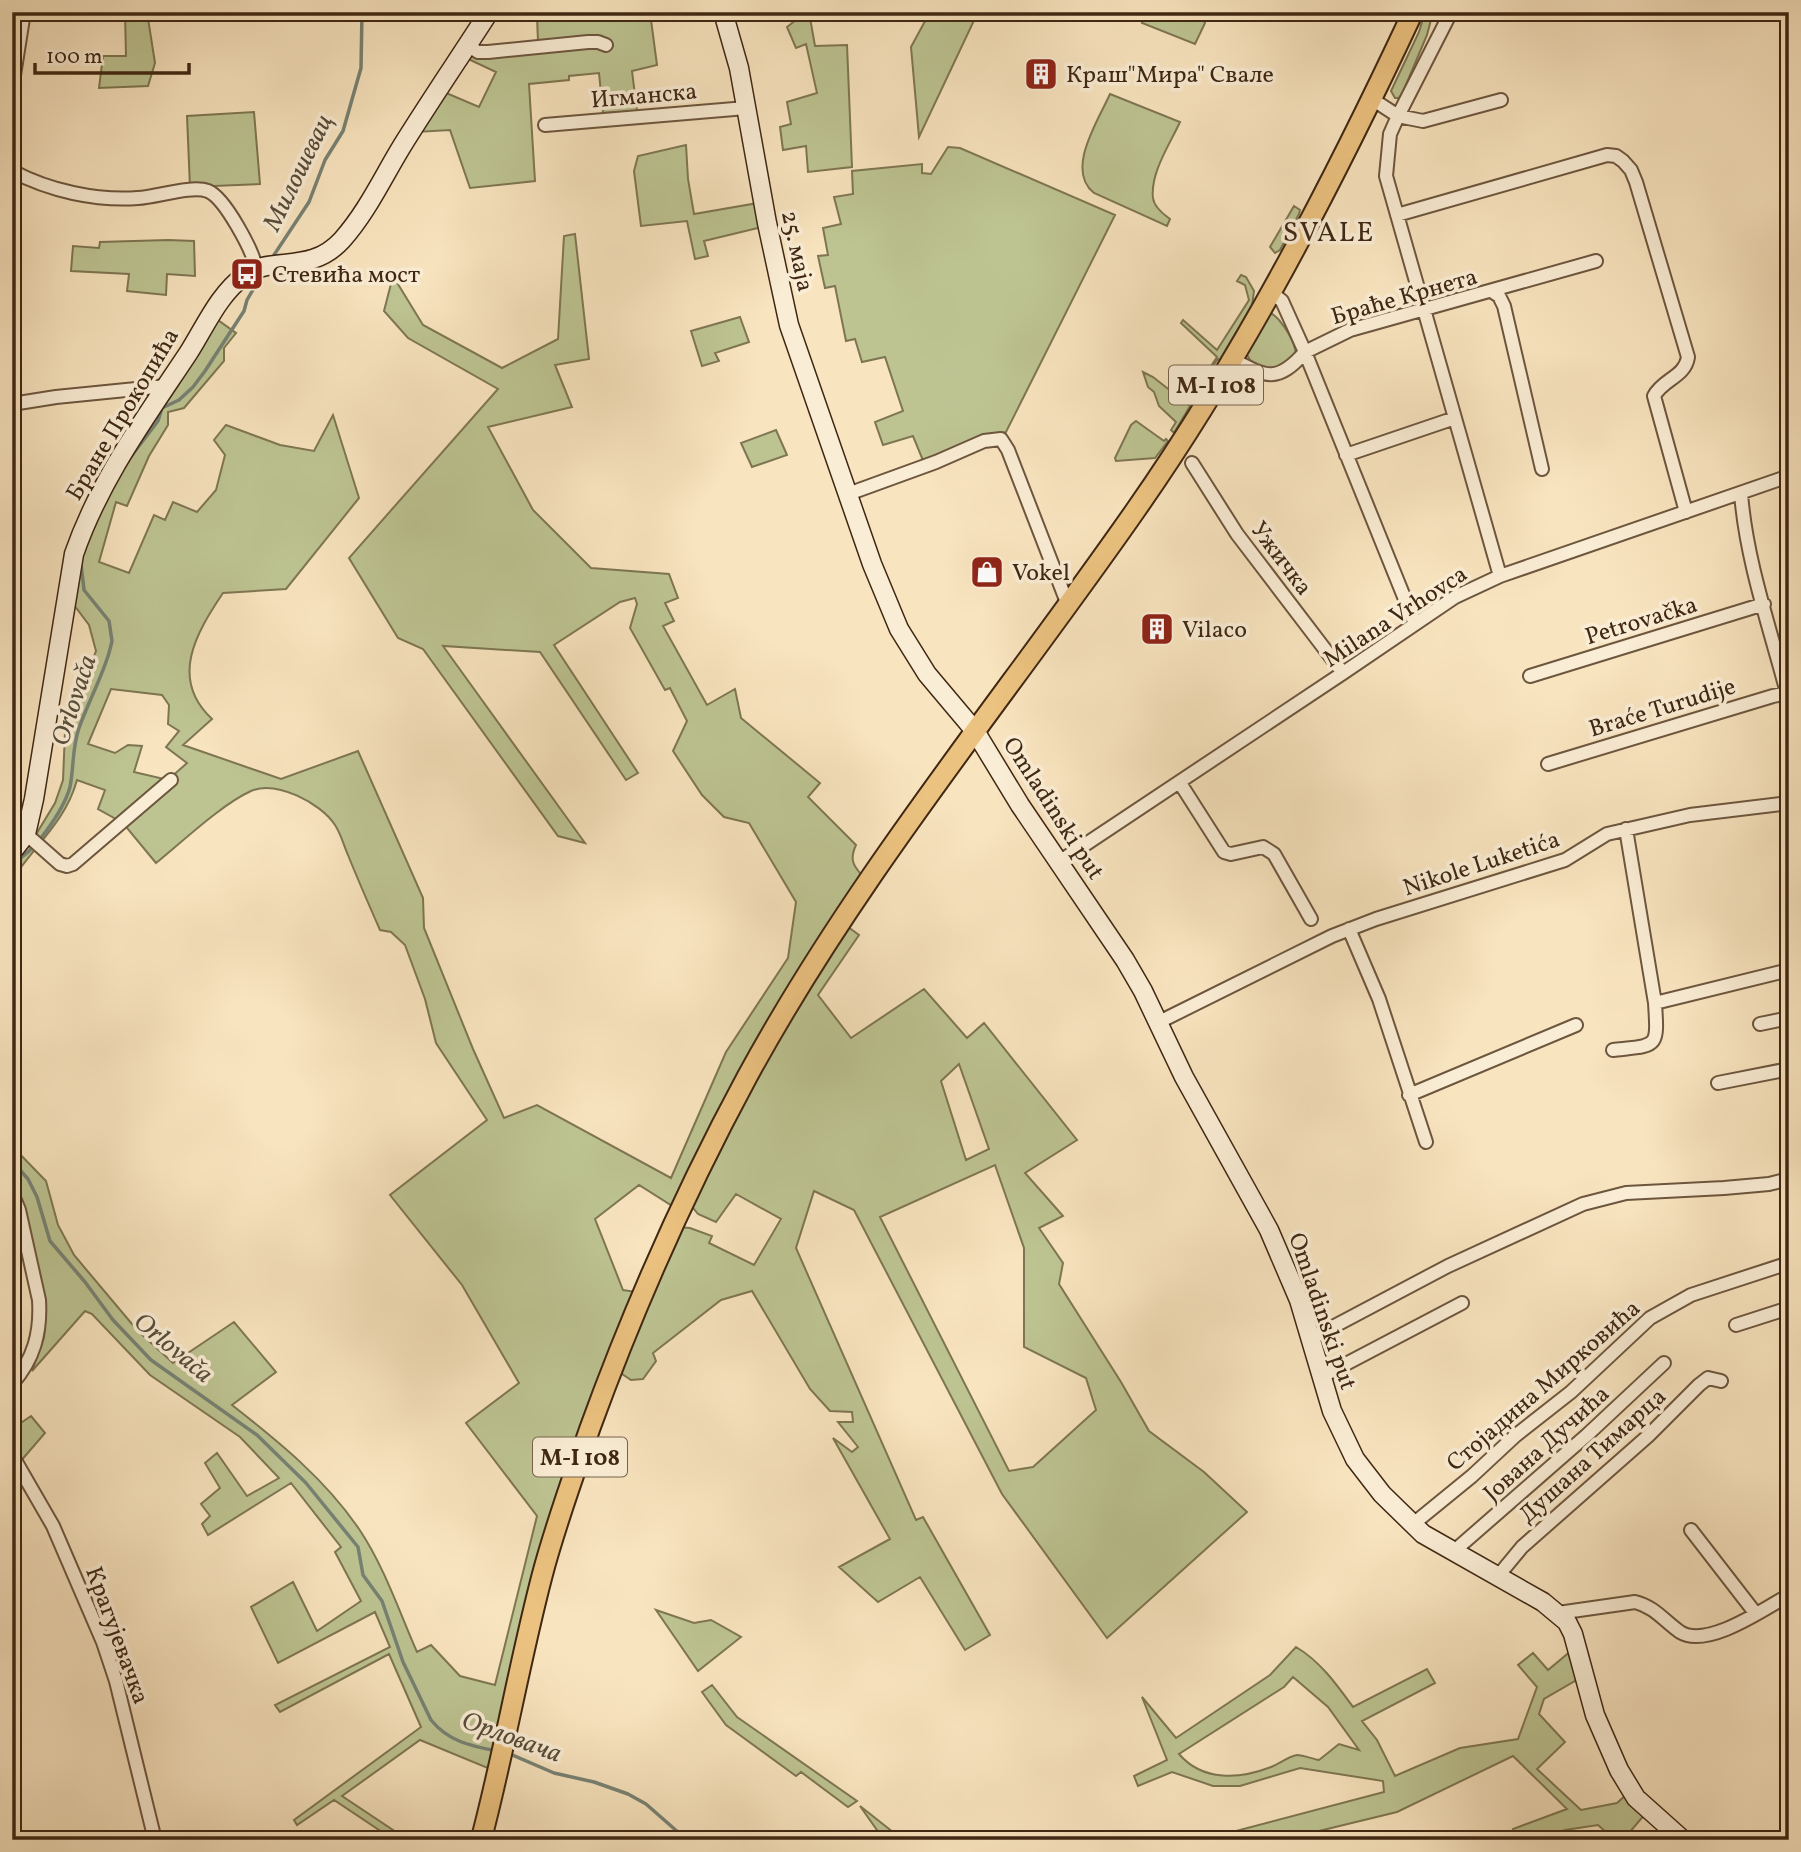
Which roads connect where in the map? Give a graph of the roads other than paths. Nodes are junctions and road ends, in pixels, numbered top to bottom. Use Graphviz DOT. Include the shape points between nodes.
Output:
graph roads {
  1 [pos="24,12"];
  2 [pos="489,12"];
  3 [pos="723,12"];
  4 [pos="1413,12"];
  5 [pos="1451,12"];
  6 [pos="467,45"];
  7 [pos="606,45"];
  8 [pos="12,88"];
  9 [pos="1372,99"];
  10 [pos="1501,100"];
  11 [pos="746,107"];
  12 [pos="1398,116"];
  13 [pos="545,125"];
  14 [pos="12,171"];
  15 [pos="1397,215"];
  16 [pos="1597,261"];
  17 [pos="258,268"];
  18 [pos="1271,292"];
  19 [pos="1493,292"];
  20 [pos="1423,308"];
  21 [pos="1305,352"];
  22 [pos="1232,359"];
  23 [pos="166,386"];
  24 [pos="12,404"];
  25 [pos="1455,418"];
  26 [pos="1346,455"];
  27 [pos="1192,463"];
  28 [pos="1542,469"];
  29 [pos="1789,476"];
  30 [pos="1741,493"];
  31 [pos="848,495"];
  32 [pos="1686,512"];
  33 [pos="1500,576"];
  34 [pos="1764,604"];
  35 [pos="1068,605"];
  36 [pos="1415,624"];
  37 [pos="1343,673"];
  38 [pos="1530,676"];
  39 [pos="1788,693"];
  40 [pos="975,731"];
  41 [pos="1548,764"];
  42 [pos="171,780"];
  43 [pos="1180,783"];
  44 [pos="1789,803"];
  45 [pos="1626,829"];
  46 [pos="30,838"];
  47 [pos="12,852"];
  48 [pos="1059,862"];
  49 [pos="1311,919"];
  50 [pos="1349,929"];
  51 [pos="1789,970"];
  52 [pos="1655,1003"];
  53 [pos="1789,1018"];
  54 [pos="1157,1023"];
  55 [pos="1760,1024"];
  56 [pos="1576,1025"];
  57 [pos="1613,1050"];
  58 [pos="1789,1069"];
  59 [pos="1718,1083"];
  60 [pos="1409,1095"];
  61 [pos="1426,1142"];
  62 [pos="1789,1179"];
  63 [pos="12,1194"];
  64 [pos="1789,1263"];
  65 [pos="1462,1303"];
  66 [pos="1789,1308"];
  67 [pos="1736,1325"];
  68 [pos="1311,1339"];
  69 [pos="1664,1363"];
  70 [pos="1321,1377"];
  71 [pos="1721,1381"];
  72 [pos="12,1384"];
  73 [pos="12,1455"];
  74 [pos="1412,1525"];
  75 [pos="1691,1530"];
  76 [pos="1453,1552"];
  77 [pos="1498,1576"];
  78 [pos="1789,1595"];
  79 [pos="1558,1613"];
  80 [pos="1756,1614"];
  81 [pos="155,1840"];
  82 [pos="481,1840"];
  83 [pos="1683,1840"];
  1 -- 8 [label="street"];
  2 -- 6 [label="street"];
  3 -- 11 [label="street, 25. маја"];
  4 -- 9 [label="main road, M-I 108"];
  5 -- 12 [label="street"];
  6 -- 7 [label="street" via="478,52 588,41"];
  6 -- 17 [label="street" via="341,241 315,259"];
  9 -- 12 [label="street"];
  9 -- 18 [label="main road, M-I 108"];
  10 -- 12 [label="street" via="1423,121"];
  11 -- 13 [label="street, Игманска"];
  11 -- 31 [label="street, 25. маја" via="789,325"];
  12 -- 15 [label="street" via="1390,134 1386,176"];
  14 -- 17 [label="street" via="45,187 94,197 138,198 206,190 223,203"];
  15 -- 20 [label="street"];
  15 -- 32 [label="street" via="1607,155 1623,161 1639,190 1688,357 1683,370 1662,384 1654,396"];
  16 -- 19 [label="street, Браће Крнета"];
  17 -- 23 [label="street, Бране Прокопића" via="226,293"];
  18 -- 21 [label="street" via="1285,306"];
  18 -- 22 [label="main road, M-I 108"];
  19 -- 20 [label="street, Браће Крнета"];
  19 -- 28 [label="street" via="1504,306"];
  20 -- 21 [label="street, Браће Крнета" via="1350,330"];
  20 -- 25 [label="street"];
  21 -- 22 [label="street, Браће Крнета" via="1291,368 1275,376"];
  21 -- 26 [label="street"];
  22 -- 35 [label="main road, M-I 108" via="1164,468"];
  23 -- 24 [label="street"];
  23 -- 46 [label="street, Бране Прокопића" via="98,493 74,554"];
  25 -- 26 [label="street"];
  25 -- 33 [label="street"];
  26 -- 36 [label="street"];
  27 -- 37 [label="street, Ужичка" via="1237,534"];
  29 -- 30 [label="street, Milana Vrhovca"];
  30 -- 32 [label="street, Milana Vrhovca"];
  30 -- 34 [label="street"];
  31 -- 35 [label="street" via="984,441 1001,439"];
  31 -- 40 [label="street, 25. маја" via="899,629 927,674"];
  32 -- 33 [label="street, Milana Vrhovca"];
  33 -- 36 [label="street, Milana Vrhovca" via="1455,597"];
  34 -- 38 [label="street, Petrovačka"];
  34 -- 39 [label="street"];
  35 -- 40 [label="main road, M-I 108"];
  36 -- 37 [label="street, Milana Vrhovca"];
  37 -- 43 [label="street, Milana Vrhovca"];
  39 -- 41 [label="street, Braće Turudije"];
  40 -- 48 [label="street, Omladinski put"];
  40 -- 82 [label="main road, M-I 108" via="833,932 694,1177 616,1356 578,1464 543,1573"];
  42 -- 46 [label="street" via="73,864 60,864"];
  43 -- 48 [label="street, Milana Vrhovca"];
  43 -- 49 [label="street" via="1224,852 1263,847 1274,854"];
  44 -- 45 [label="street, Nikole Luketića" via="1690,815"];
  45 -- 50 [label="street, Nikole Luketića" via="1607,834 1565,860"];
  45 -- 52 [label="street"];
  46 -- 47 [label="street, Бране Прокопића"];
  48 -- 54 [label="street, Omladinski put" via="1125,960"];
  50 -- 54 [label="street, Nikole Luketića"];
  50 -- 60 [label="street" via="1379,999"];
  51 -- 52 [label="street"];
  52 -- 57 [label="street" via="1656,1039 1644,1047"];
  53 -- 55 [label="street"];
  54 -- 68 [label="street, Omladinski put" via="1269,1230"];
  56 -- 60 [label="street"];
  58 -- 59 [label="street"];
  60 -- 61 [label="street"];
  62 -- 68 [label="street" via="1626,1193 1583,1204 1448,1266"];
  63 -- 72 [label="street" via="39,1300 40,1329 33,1354"];
  64 -- 74 [label="street, Стојадина Мирковића" via="1691,1295 1650,1318 1571,1392"];
  65 -- 70 [label="street"];
  66 -- 67 [label="street"];
  68 -- 70 [label="street, Omladinski put"];
  69 -- 76 [label="street, Јована Дучића"];
  70 -- 74 [label="street, Omladinski put" via="1355,1459"];
  71 -- 77 [label="street, Душана Тимарца" via="1708,1378 1699,1385 1522,1548"];
  73 -- 81 [label="street, Крагујевачка" via="53,1526 103,1642"];
  74 -- 76 [label="street, Omladinski put"];
  75 -- 80 [label="street"];
  76 -- 77 [label="street, Omladinski put"];
  77 -- 79 [label="street, Omladinski put"];
  78 -- 80 [label="street"];
  79 -- 80 [label="street" via="1635,1602 1647,1605 1689,1636 1699,1637"];
  79 -- 83 [label="street, Omladinski put" via="1573,1634 1595,1715 1619,1770 1636,1798"];
}
